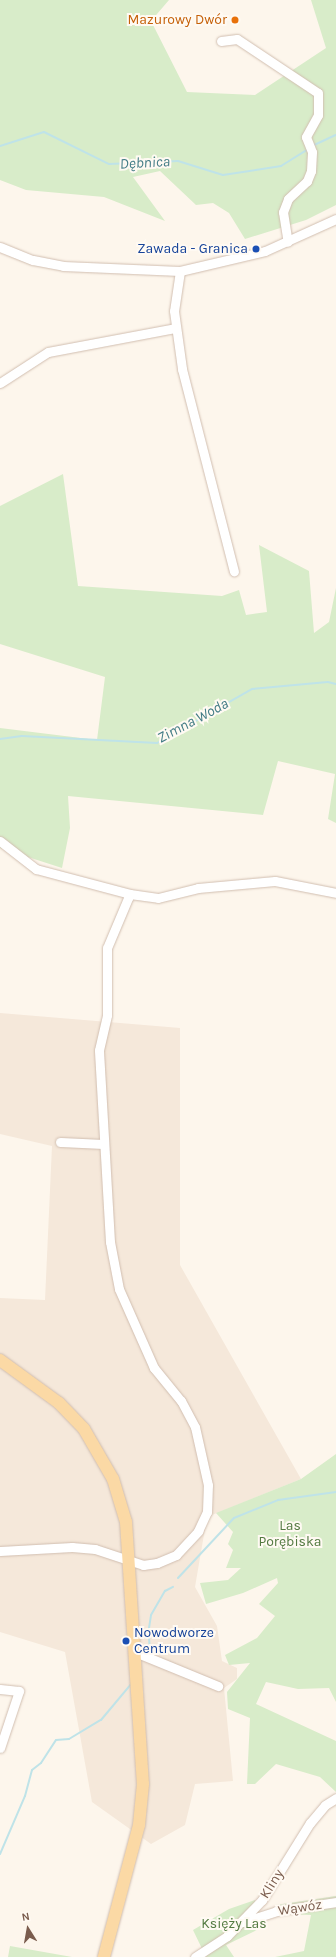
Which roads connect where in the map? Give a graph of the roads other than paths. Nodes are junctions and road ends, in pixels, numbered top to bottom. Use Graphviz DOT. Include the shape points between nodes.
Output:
graph roads {
  1 [pos="221,41"];
  2 [pos="336,219"];
  3 [pos="288,242"];
  4 [pos="0,247"];
  5 [pos="180,271"];
  6 [pos="176,328"];
  7 [pos="0,383"];
  8 [pos="234,571"];
  9 [pos="0,841"];
  10 [pos="336,893"];
  11 [pos="130,894"];
  12 [pos="60,1142"];
  13 [pos="104,1144"];
  14 [pos="0,1360"];
  15 [pos="0,1551"];
  16 [pos="130,1562"];
  17 [pos="135,1652"];
  18 [pos="218,1686"];
  19 [pos="0,1689"];
  20 [pos="0,1748"];
  21 [pos="336,1798"];
  22 [pos="336,1902"];
  23 [pos="241,1922"];
  24 [pos="104,1957"];
  25 [pos="195,1957"];
  1 -- 3 [label="street" via="237,40 318,93 318,115 306,137 312,152 311,171 307,181 288,199 283,212"];
  2 -- 3 [label="street"];
  3 -- 5 [label="street" via="245,257"];
  4 -- 5 [label="street" via="33,260 63,266"];
  5 -- 6 [label="street" via="174,310"];
  6 -- 7 [label="street" via="48,352"];
  6 -- 8 [label="street" via="191,410"];
  9 -- 11 [label="street" via="36,869"];
  10 -- 11 [label="street" via="275,881 198,888 158,898"];
  11 -- 13 [label="street" via="109,936 105,962 108,1009 99,1050"];
  12 -- 13 [label="street"];
  13 -- 16 [label="street" via="106,1211 119,1289 154,1368 191,1416 210,1497 198,1531 176,1556 157,1563"];
  14 -- 16 [label="main road" via="59,1404 93,1442 120,1498"];
  15 -- 16 [label="street" via="72,1547 94,1549"];
  16 -- 17 [label="main road"];
  17 -- 18 [label="street"];
  17 -- 24 [label="main road" via="142,1747 142,1805"];
  19 -- 20 [label="street" via="19,1691"];
  21 -- 23 [label="street, Kliny" via="325,1804 310,1823 262,1900"];
  22 -- 23 [label="street, Wąwóz" via="276,1911"];
  23 -- 25 [label="street, Kliny"];
}
